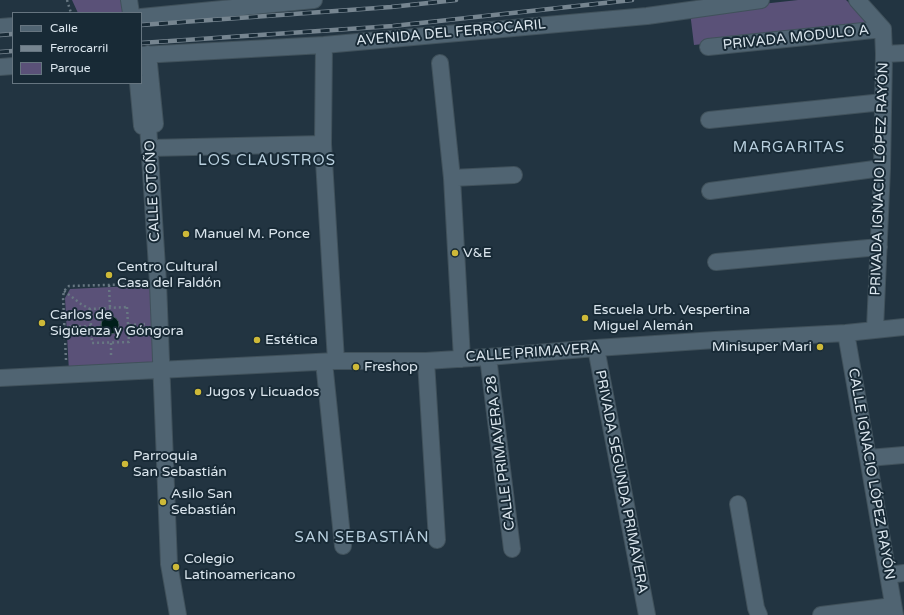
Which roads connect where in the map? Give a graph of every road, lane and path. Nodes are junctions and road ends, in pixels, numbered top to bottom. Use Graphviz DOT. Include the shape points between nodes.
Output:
graph roads {
  1 [pos="67,0"];
  2 [pos="129,0"];
  3 [pos="314,0"];
  4 [pos="761,0"];
  5 [pos="857,0"];
  6 [pos="71,12"];
  7 [pos="131,12"];
  8 [pos="142,17"];
  9 [pos="12,26"];
  10 [pos="0,27"];
  11 [pos="883,29"];
  12 [pos="324,45"];
  13 [pos="708,47"];
  14 [pos="904,53"];
  15 [pos="884,54"];
  16 [pos="144,55"];
  17 [pos="440,63"];
  18 [pos="12,66"];
  19 [pos="0,67"];
  20 [pos="138,84"];
  21 [pos="883,102"];
  22 [pos="709,120"];
  23 [pos="148,125"];
  24 [pos="323,144"];
  25 [pos="150,148"];
  26 [pos="882,168"];
  27 [pos="514,175"];
  28 [pos="452,178"];
  29 [pos="710,191"];
  30 [pos="878,247"];
  31 [pos="716,262"];
  32 [pos="158,283"];
  33 [pos="109,285"];
  34 [pos="64,291"];
  35 [pos="110,308"];
  36 [pos="90,309"];
  37 [pos="129,325"];
  38 [pos="141,325"];
  39 [pos="91,326"];
  40 [pos="64,327"];
  41 [pos="904,327"];
  42 [pos="875,329"];
  43 [pos="846,333"];
  44 [pos="111,343"];
  45 [pos="596,348"];
  46 [pos="111,355"];
  47 [pos="488,357"];
  48 [pos="462,359"];
  49 [pos="330,361"];
  50 [pos="426,361"];
  51 [pos="162,370"];
  52 [pos="67,374"];
  53 [pos="0,378"];
  54 [pos="150,384"];
  55 [pos="904,455"];
  56 [pos="868,458"];
  57 [pos="738,504"];
  58 [pos="437,540"];
  59 [pos="344,546"];
  60 [pos="512,549"];
  61 [pos="896,574"];
  62 [pos="894,610"];
  63 [pos="178,615"];
  64 [pos="647,615"];
  65 [pos="759,615"];
  66 [pos="821,615"];
  1 -- 6 [label="path"];
  2 -- 7 [label="street"];
  3 -- 8 [label="street"];
  4 -- 12 [label="street, AVENIDA DEL FERROCARIL" via="647,16"];
  5 -- 11 [label="street"];
  9 -- 10 [label="street"];
  11 -- 13 [label="street, PRIVADA MODULO A"];
  11 -- 15 [label="street, PRIVADA IGNACIO LÓPEZ RAYÓN"];
  12 -- 16 [label="street, AVENIDA DEL FERROCARIL"];
  12 -- 24 [label="street"];
  14 -- 15 [label="street"];
  15 -- 21 [label="street, PRIVADA IGNACIO LÓPEZ RAYÓN"];
  16 -- 23 [label="street" via="155,124"];
  17 -- 28 [label="street"];
  18 -- 19 [label="street"];
  20 -- 23 [label="street" via="142,126"];
  21 -- 22 [label="street"];
  21 -- 26 [label="street, PRIVADA IGNACIO LÓPEZ RAYÓN"];
  23 -- 25 [label="street, CALLE OTOÑO"];
  24 -- 25 [label="street"];
  24 -- 49 [label="street"];
  25 -- 32 [label="street, CALLE OTOÑO"];
  26 -- 29 [label="street"];
  26 -- 30 [label="street, PRIVADA IGNACIO LÓPEZ RAYÓN"];
  27 -- 28 [label="street"];
  28 -- 48 [label="street"];
  30 -- 31 [label="street"];
  30 -- 42 [label="street, PRIVADA IGNACIO LÓPEZ RAYÓN"];
  32 -- 33 [label="path"];
  32 -- 51 [label="street, CALLE OTOÑO"];
  33 -- 34 [label="path" via="69,286"];
  33 -- 35 [label="path"];
  34 -- 36 [label="path"];
  34 -- 40 [label="path"];
  35 -- 36 [label="path"];
  35 -- 37 [label="path" via="128,307"];
  36 -- 39 [label="path"];
  37 -- 38 [label="path"];
  37 -- 44 [label="path" via="129,342"];
  39 -- 40 [label="path"];
  39 -- 44 [label="path" via="92,343"];
  40 -- 52 [label="path"];
  41 -- 42 [label="street, CALLE PRIMAVERA"];
  42 -- 43 [label="street, CALLE PRIMAVERA"];
  43 -- 45 [label="street, CALLE PRIMAVERA"];
  43 -- 56 [label="street, CALLE IGNACIO LÓPEZ RAYÓN"];
  44 -- 46 [label="path"];
  45 -- 47 [label="street, CALLE PRIMAVERA"];
  45 -- 64 [label="street, PRIVADA SEGUNDA PRIMAVERA"];
  47 -- 48 [label="street, CALLE PRIMAVERA"];
  47 -- 60 [label="street, CALLE PRIMAVERA 28"];
  48 -- 50 [label="street, CALLE PRIMAVERA"];
  49 -- 50 [label="street, CALLE PRIMAVERA"];
  49 -- 51 [label="street, CALLE PRIMAVERA"];
  49 -- 59 [label="street"];
  50 -- 58 [label="street"];
  51 -- 52 [label="street, CALLE PRIMAVERA"];
  51 -- 54 [label="street"];
  51 -- 63 [label="street, CALLE OTOÑO" via="169,564"];
  52 -- 53 [label="street, CALLE PRIMAVERA"];
  55 -- 56 [label="street"];
  56 -- 61 [label="street, CALLE IGNACIO LÓPEZ RAYÓN"];
  57 -- 65 [label="street"];
  61 -- 62 [label="street, CALLE IGNACIO LÓPEZ RAYÓN"];
  62 -- 66 [label="street"];
}
